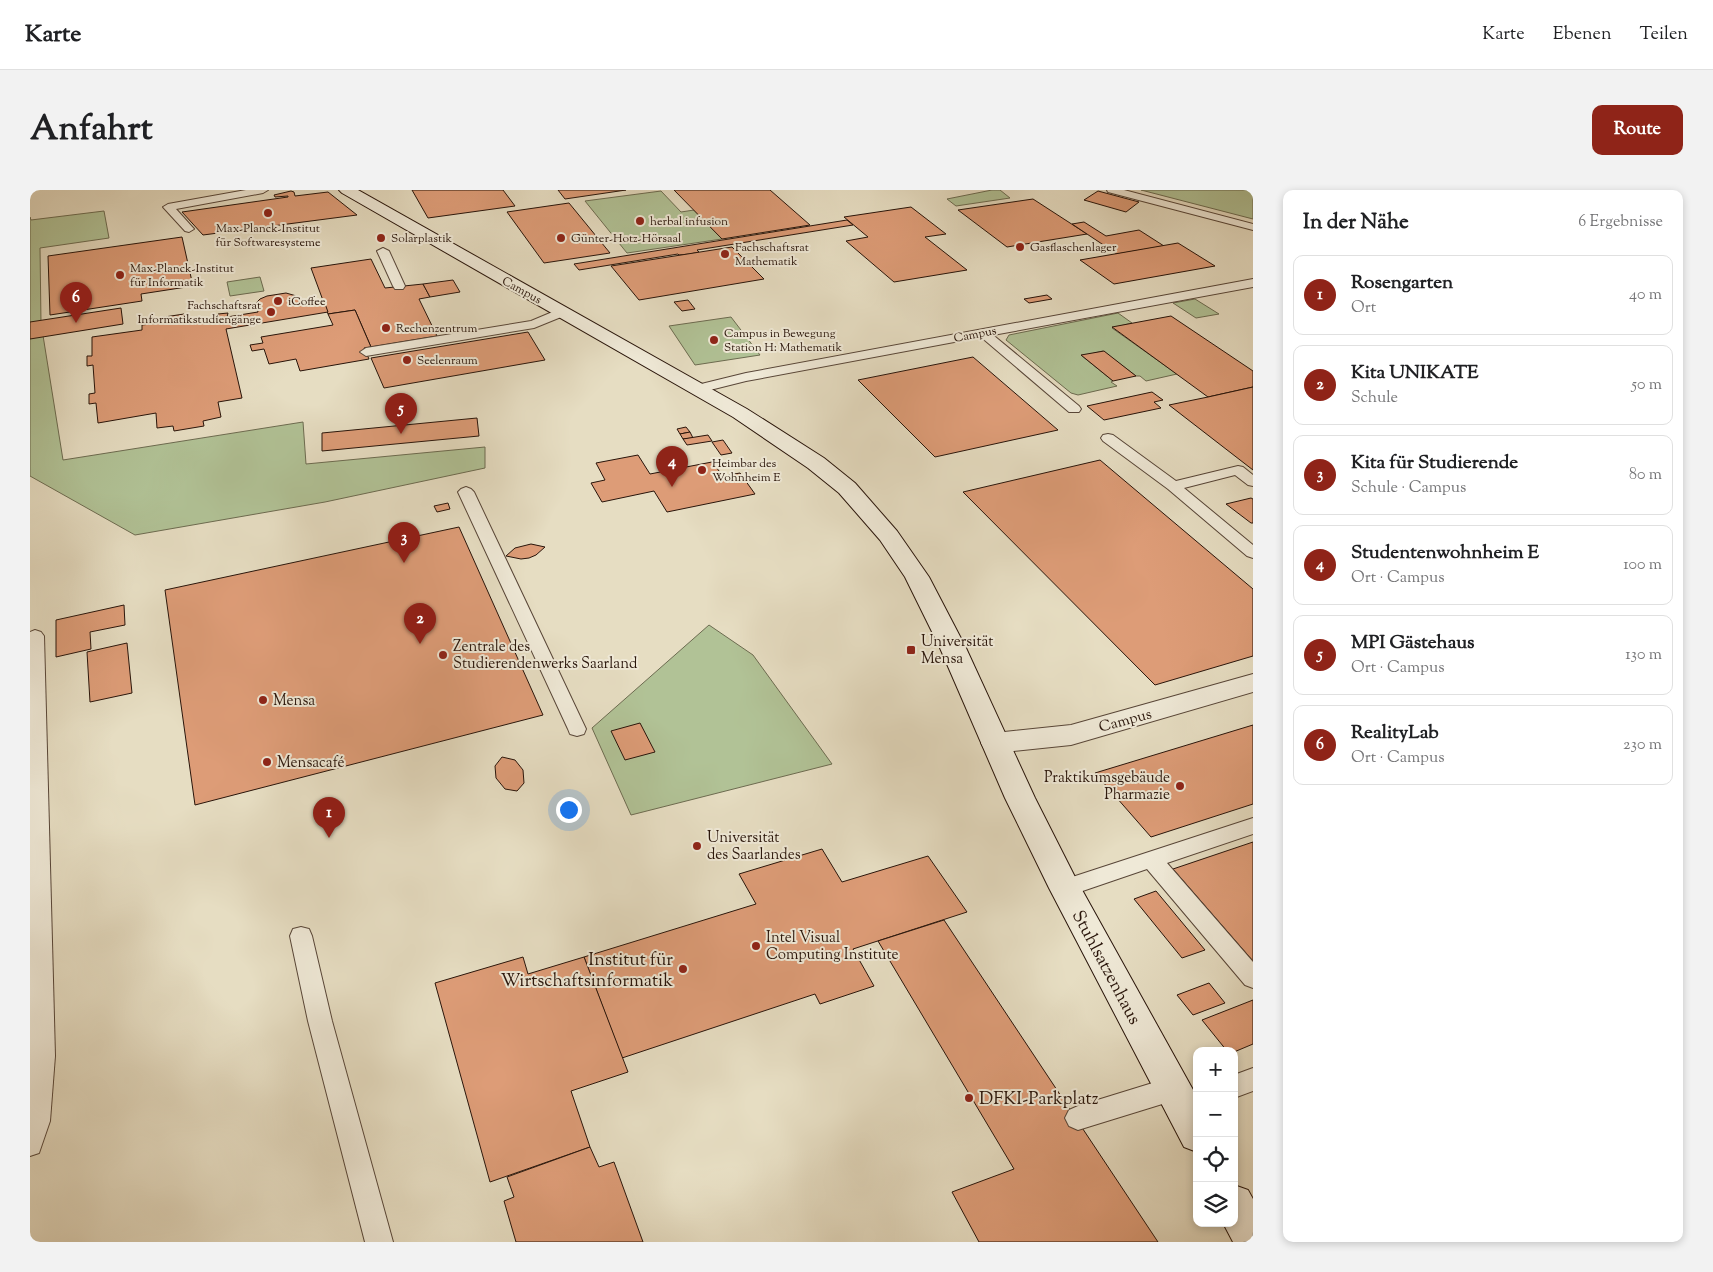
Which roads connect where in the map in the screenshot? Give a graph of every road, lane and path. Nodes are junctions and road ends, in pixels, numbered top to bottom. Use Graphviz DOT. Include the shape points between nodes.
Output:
graph roads {
  1 [pos="263,190"];
  2 [pos="347,190"];
  3 [pos="1112,190"];
  4 [pos="1253,227"];
  5 [pos="189,230"];
  6 [pos="383,251"];
  7 [pos="1253,283"];
  8 [pos="400,286"];
  9 [pos="562,312"];
  10 [pos="982,332"];
  11 [pos="366,352"];
  12 [pos="698,389"];
  13 [pos="1074,409"];
  14 [pos="1108,438"];
  15 [pos="1253,482"];
  16 [pos="1173,486"];
  17 [pos="466,492"];
  18 [pos="1253,553"];
  19 [pos="35,636"];
  20 [pos="1253,683"];
  21 [pos="577,729"];
  22 [pos="995,743"];
  23 [pos="1020,798"];
  24 [pos="1253,826"];
  25 [pos="1152,859"];
  26 [pos="1065,888"];
  27 [pos="301,936"];
  28 [pos="1253,978"];
  29 [pos="1253,1079"];
  30 [pos="1238,1085"];
  31 [pos="1187,1108"];
  32 [pos="1078,1118"];
  33 [pos="30,1144"];
  34 [pos="1238,1211"];
  35 [pos="1253,1238"];
  36 [pos="379,1242"];
  1 -- 5 [label="lane" via="168,207"];
  2 -- 9 [label="street, Campus"];
  3 -- 4 [label="lane"];
  6 -- 8 [label="lane"];
  7 -- 10 [label="lane, Campus"];
  9 -- 11 [label="lane" via="534,324"];
  9 -- 12 [label="street, Campus"];
  10 -- 12 [label="lane, Campus" via="736,378"];
  10 -- 13 [label="lane"];
  12 -- 22 [label="street, Campus" via="816,463 846,488 889,536 917,577"];
  14 -- 16 [label="lane"];
  15 -- 16 [label="lane" via="1238,470"];
  16 -- 18 [label="lane"];
  17 -- 21 [label="lane"];
  19 -- 33 [label="lane" via="43,1056 37,1121"];
  20 -- 22 [label="street, Campus" via="1070,735"];
  22 -- 23 [label="street, Campus"];
  23 -- 26 [label="street, Stuhlsatzenhaus"];
  24 -- 25 [label="lane"];
  25 -- 26 [label="lane"];
  25 -- 28 [label="lane"];
  26 -- 31 [label="street, Stuhlsatzenhaus"];
  27 -- 36 [label="lane" via="320,1021"];
  29 -- 30 [label="lane"];
  31 -- 32 [label="lane"];
  34 -- 35 [label="street"];
}
